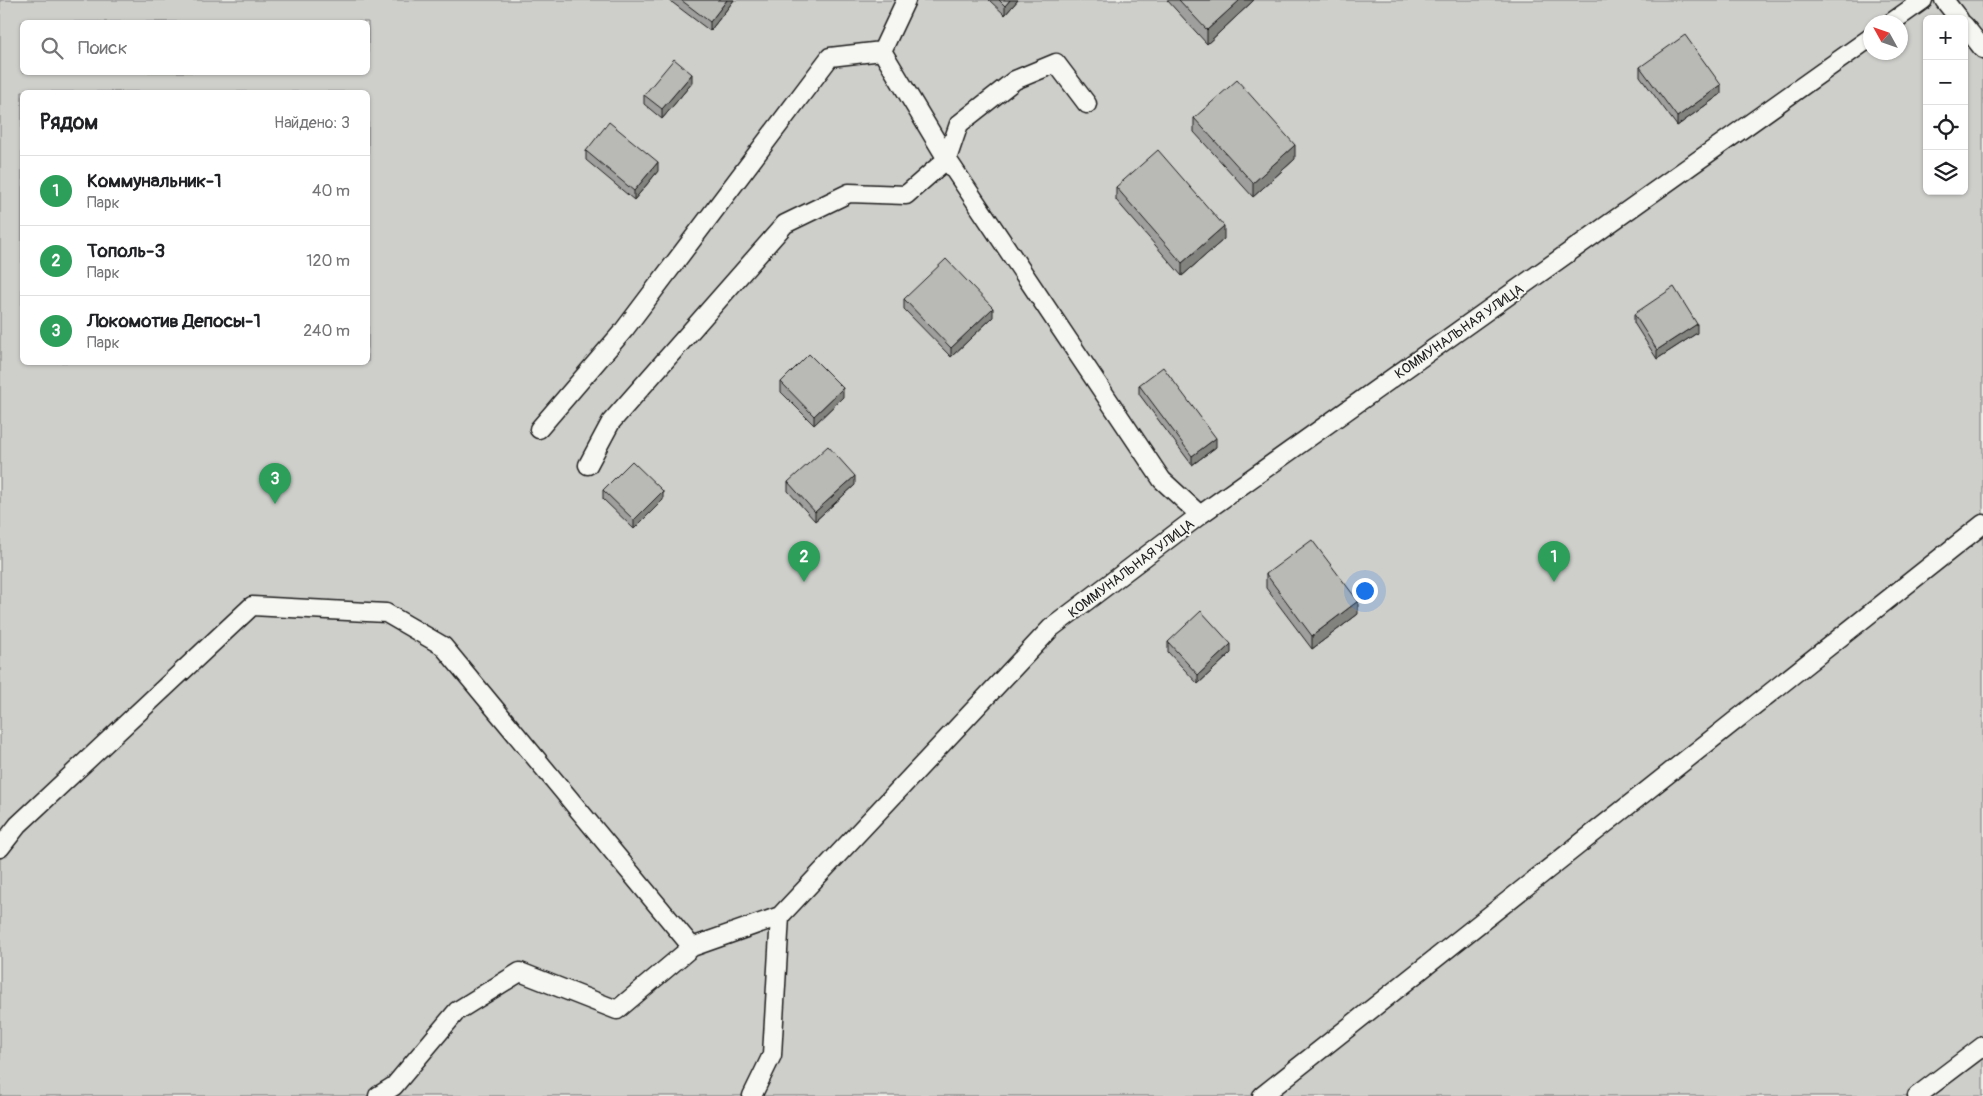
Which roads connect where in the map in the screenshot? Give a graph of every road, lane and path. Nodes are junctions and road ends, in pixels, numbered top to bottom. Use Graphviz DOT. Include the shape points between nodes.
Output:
graph roads {
  1 [pos="906,0"];
  2 [pos="1924,0"];
  3 [pos="1944,0"];
  4 [pos="1902,15"];
  5 [pos="1956,15"];
  6 [pos="1968,31"];
  7 [pos="1863,43"];
  8 [pos="1983,49"];
  9 [pos="882,51"];
  10 [pos="1087,104"];
  11 [pos="947,158"];
  12 [pos="539,429"];
  13 [pos="588,465"];
  14 [pos="1200,515"];
  15 [pos="1983,524"];
  16 [pos="0,848"];
  17 [pos="780,916"];
  18 [pos="692,947"];
  19 [pos="1983,1046"];
  20 [pos="378,1096"];
  21 [pos="752,1096"];
  22 [pos="1262,1096"];
  23 [pos="1917,1096"];
  1 -- 9 [label="lane"];
  2 -- 4 [label="lane"];
  3 -- 5 [label="lane"];
  6 -- 8 [label="lane"];
  7 -- 14 [label="lane, КОММУНАЛЬНАЯ УЛИЦА"];
  9 -- 11 [label="lane"];
  9 -- 12 [label="lane" via="830,57 624,330"];
  10 -- 11 [label="lane" via="1056,63 1015,80 959,124"];
  11 -- 13 [label="lane" via="906,195 849,193 785,224 610,422"];
  11 -- 14 [label="lane" via="1162,480"];
  14 -- 17 [label="lane, КОММУНАЛЬНАЯ УЛИЦА" via="1051,628"];
  15 -- 22 [label="lane"];
  16 -- 18 [label="lane" via="18,825 252,606 386,613 443,646"];
  17 -- 18 [label="lane"];
  17 -- 21 [label="lane" via="772,1055"];
  18 -- 20 [label="lane" via="617,1010 520,972 457,1011 394,1086"];
  19 -- 23 [label="lane"];
}
